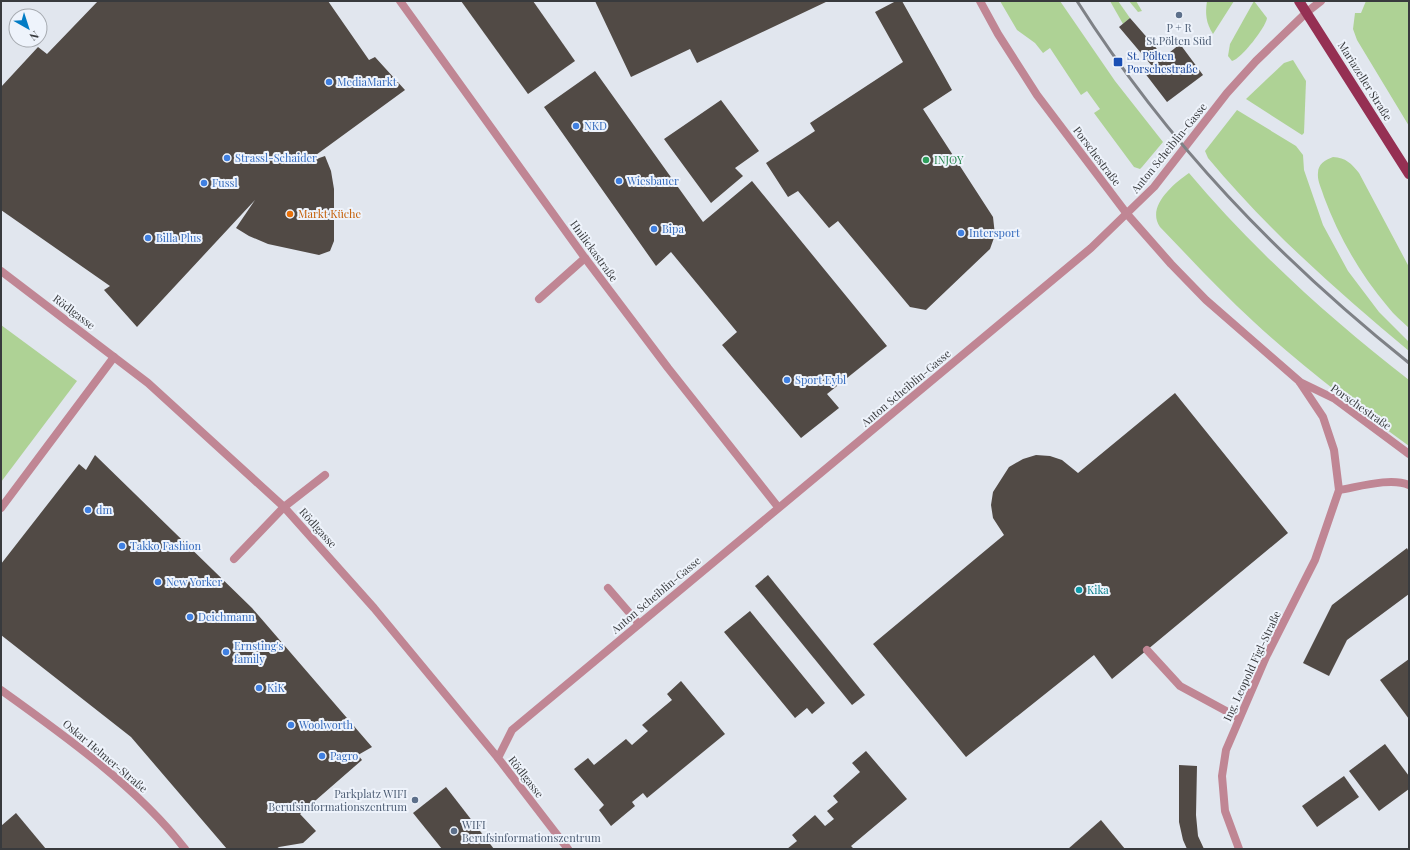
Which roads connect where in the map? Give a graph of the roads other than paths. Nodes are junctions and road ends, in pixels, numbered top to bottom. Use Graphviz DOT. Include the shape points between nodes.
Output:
graph roads {
  1 [pos="400,1"];
  2 [pos="980,1"];
  3 [pos="1299,1"];
  4 [pos="1321,1"];
  5 [pos="1307,12"];
  6 [pos="1409,174"];
  7 [pos="1128,214"];
  8 [pos="585,258"];
  9 [pos="1,272"];
  10 [pos="539,299"];
  11 [pos="114,357"];
  12 [pos="1299,381"];
  13 [pos="1409,454"];
  14 [pos="325,475"];
  15 [pos="1409,484"];
  16 [pos="1338,494"];
  17 [pos="284,507"];
  18 [pos="778,507"];
  19 [pos="1,508"];
  20 [pos="234,559"];
  21 [pos="608,588"];
  22 [pos="639,624"];
  23 [pos="1147,650"];
  24 [pos="1,690"];
  25 [pos="1239,718"];
  26 [pos="498,758"];
  27 [pos="185,849"];
  28 [pos="568,849"];
  29 [pos="1239,849"];
  1 -- 8 [label="street, Hnilickastraße"];
  2 -- 7 [label="street, Porschestraße" via="1037,96"];
  3 -- 5 [label="main road, Mariazeller Straße"];
  4 -- 5 [label="street, Anton Scheiblin-Gasse"];
  5 -- 6 [label="main road, Mariazeller Straße"];
  5 -- 7 [label="street, Anton Scheiblin-Gasse" via="1239,80 1170,168"];
  7 -- 12 [label="street, Porschestraße" via="1171,264 1233,324"];
  7 -- 18 [label="street, Anton Scheiblin-Gasse" via="1092,248"];
  8 -- 10 [label="street"];
  8 -- 18 [label="street, Hnilickastraße"];
  9 -- 11 [label="street, Rödlgasse"];
  11 -- 17 [label="street, Rödlgasse" via="148,383"];
  11 -- 19 [label="street"];
  12 -- 13 [label="street, Porschestraße" via="1335,399"];
  12 -- 16 [label="street" via="1323,417 1334,450"];
  14 -- 17 [label="street"];
  15 -- 16 [label="street" via="1380,483"];
  16 -- 25 [label="street, Ing. Leopold Figl-Straße" via="1315,560 1266,657"];
  17 -- 20 [label="street"];
  17 -- 26 [label="street, Rödlgasse" via="374,608"];
  18 -- 22 [label="street, Anton Scheiblin-Gasse"];
  21 -- 22 [label="street"];
  22 -- 26 [label="street, Anton Scheiblin-Gasse" via="512,730"];
  23 -- 25 [label="street" via="1180,686"];
  24 -- 27 [label="street, Oskar Helmer-Straße" via="51,726 135,795"];
  25 -- 29 [label="street, Ing. Leopold Figl-Straße" via="1226,750 1222,776 1225,811"];
  26 -- 28 [label="street, Rödlgasse"];
}
